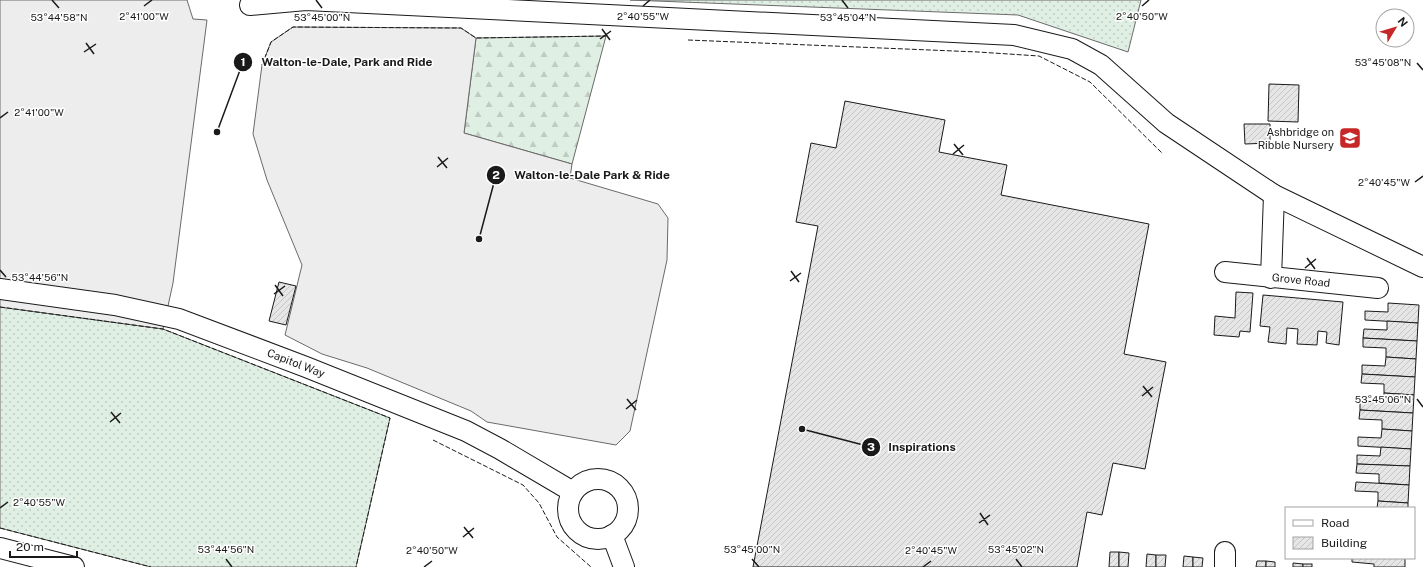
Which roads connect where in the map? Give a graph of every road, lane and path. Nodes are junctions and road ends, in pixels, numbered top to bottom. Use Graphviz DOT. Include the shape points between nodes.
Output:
graph roads {
  1 [pos="250,5"];
  2 [pos="1274,195"];
  3 [pos="1423,266"];
  4 [pos="1225,272"];
  5 [pos="1271,278"];
  6 [pos="1378,288"];
  7 [pos="0,289"];
  8 [pos="573,492"];
  9 [pos="612,535"];
  10 [pos="0,548"];
  11 [pos="74,567"];
  12 [pos="624,567"];
  1 -- 2 [label="street" via="306,0 1014,35 1072,49 1101,65 1166,123"];
  2 -- 3 [label="street"];
  2 -- 5 [label="street"];
  4 -- 5 [label="street, Grove Road"];
  5 -- 6 [label="street, Grove Road"];
  7 -- 8 [label="street, Capitol Way" via="115,305 179,319 466,431"];
  8 -- 9 [label="street" via="568,511 575,528 584,535 595,538"];
  8 -- 9 [label="street" via="584,482 595,479 607,480 621,490 627,500 626,517 621,528"];
  9 -- 12 [label="street"];
  10 -- 11 [label="street"];
}
